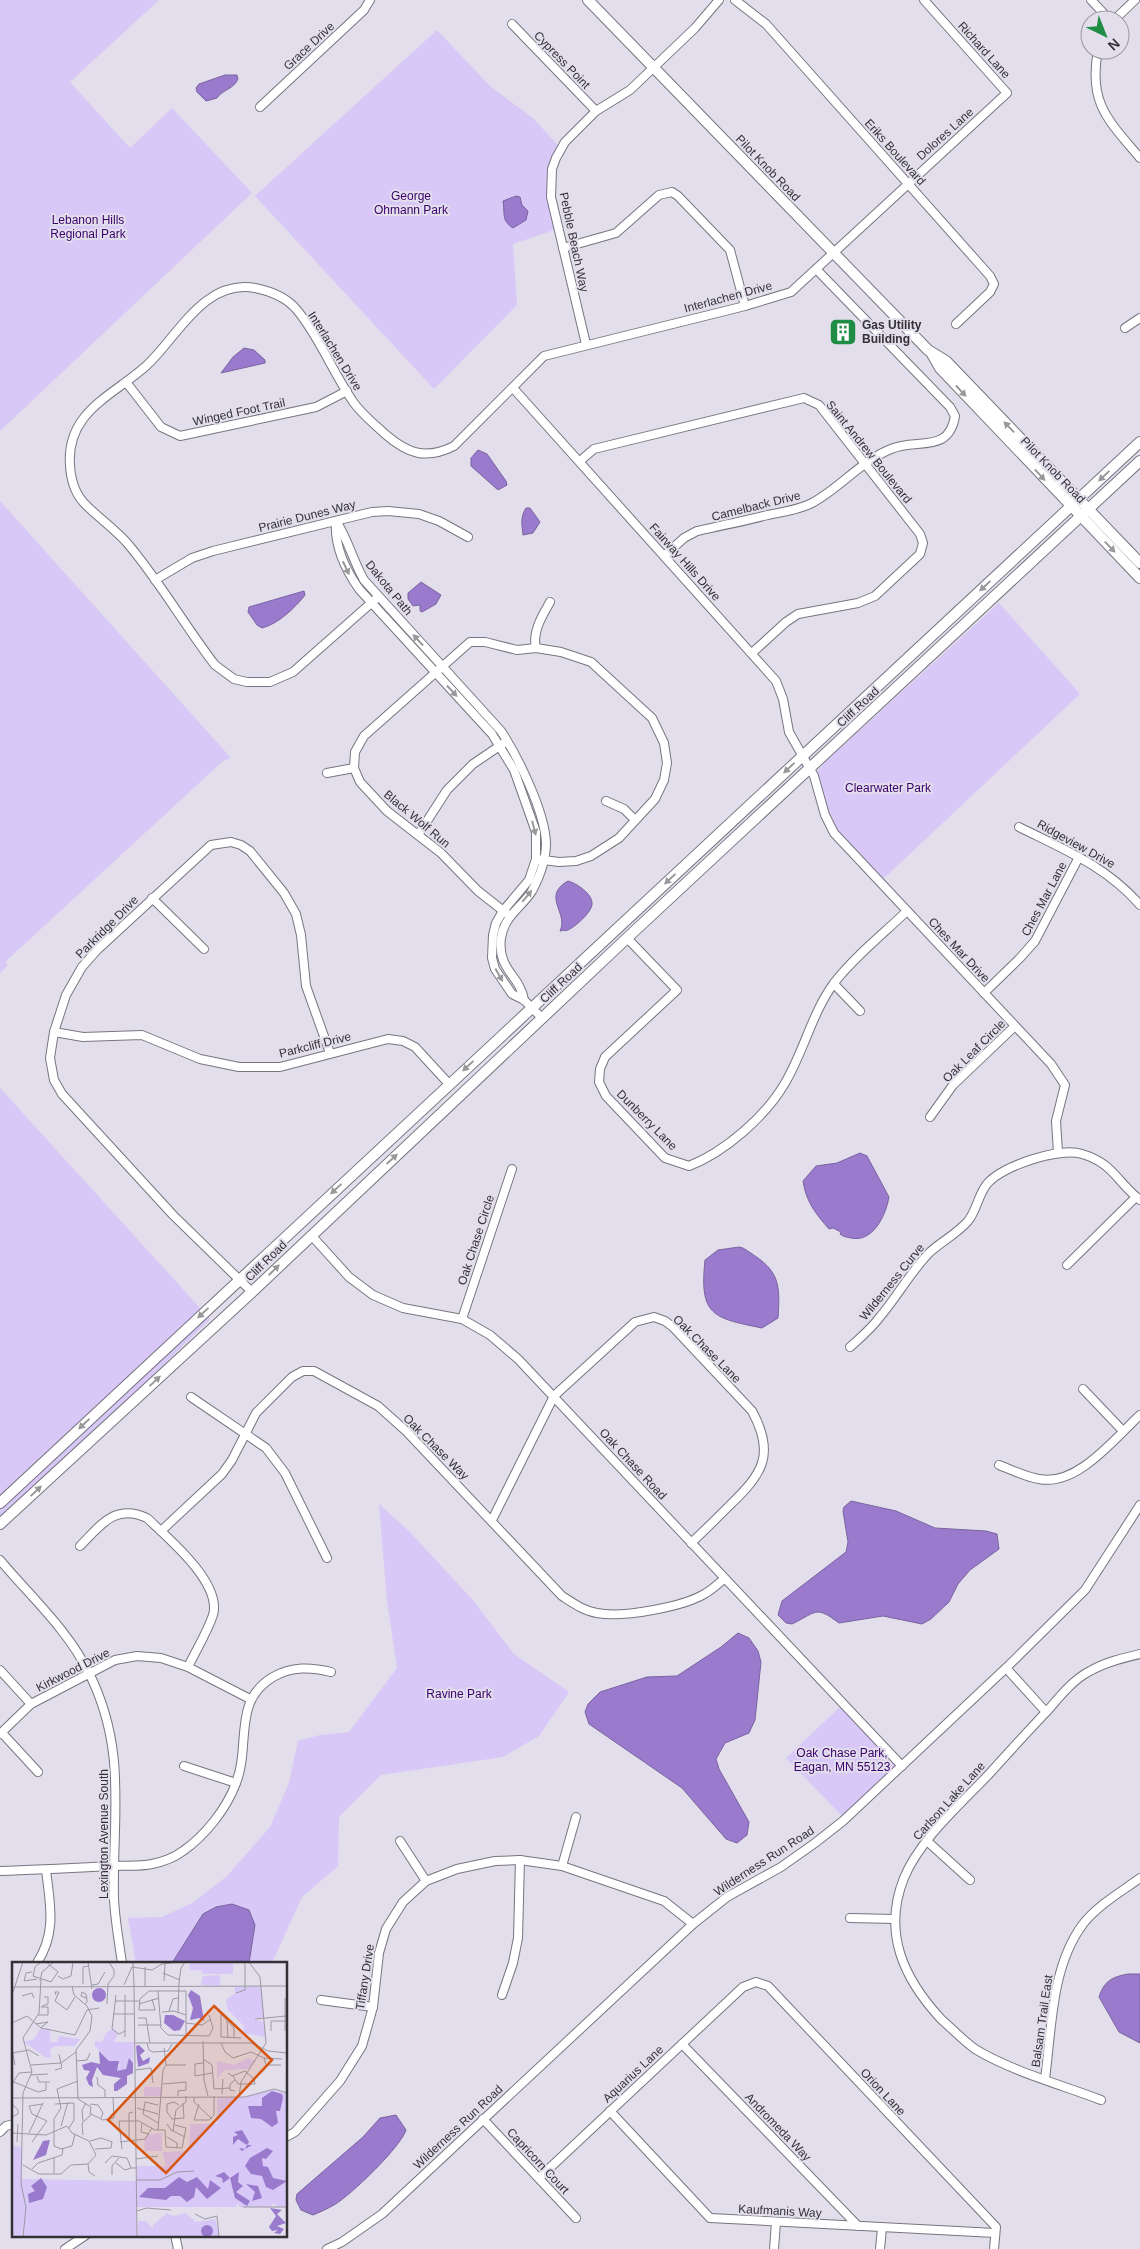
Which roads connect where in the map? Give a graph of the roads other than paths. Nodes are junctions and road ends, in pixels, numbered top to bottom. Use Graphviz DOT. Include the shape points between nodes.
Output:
graph roads {
  1 [pos="370,0"];
  2 [pos="588,0"];
  3 [pos="719,0"];
  4 [pos="735,0"];
  5 [pos="924,0"];
  6 [pos="1091,0"];
  7 [pos="1135,0"];
  8 [pos="1102,10"];
  9 [pos="1124,10"];
  10 [pos="512,24"];
  11 [pos="1096,60"];
  12 [pos="654,68"];
  13 [pos="1007,94"];
  14 [pos="260,107"];
  15 [pos="596,111"];
  16 [pos="1140,158"];
  17 [pos="908,183"];
  18 [pos="563,248"];
  19 [pos="833,253"];
  20 [pos="816,269"];
  21 [pos="745,306"];
  22 [pos="1140,318"];
  23 [pos="956,324"];
  24 [pos="1125,328"];
  25 [pos="586,344"];
  26 [pos="932,353"];
  27 [pos="126,382"];
  28 [pos="513,388"];
  29 [pos="347,391"];
  30 [pos="1140,442"];
  31 [pos="580,461"];
  32 [pos="1140,461"];
  33 [pos="866,464"];
  34 [pos="1079,499"];
  35 [pos="1070,507"];
  36 [pos="1089,508"];
  37 [pos="1080,516"];
  38 [pos="336,521"];
  39 [pos="468,537"];
  40 [pos="664,556"];
  41 [pos="1140,563"];
  42 [pos="1140,578"];
  43 [pos="155,580"];
  44 [pos="378,597"];
  45 [pos="371,602"];
  46 [pos="550,602"];
  47 [pos="536,648"];
  48 [pos="752,653"];
  49 [pos="442,666"];
  50 [pos="435,672"];
  51 [pos="504,743"];
  52 [pos="803,756"];
  53 [pos="354,768"];
  54 [pos="810,769"];
  55 [pos="327,773"];
  56 [pos="606,801"];
  57 [pos="634,820"];
  58 [pos="1020,827"];
  59 [pos="418,835"];
  60 [pos="1079,857"];
  61 [pos="536,859"];
  62 [pos="545,860"];
  63 [pos="152,898"];
  64 [pos="1140,906"];
  65 [pos="907,911"];
  66 [pos="506,913"];
  67 [pos="627,938"];
  68 [pos="204,948"];
  69 [pos="834,984"];
  70 [pos="984,993"];
  71 [pos="527,1003"];
  72 [pos="860,1012"];
  73 [pos="542,1018"];
  74 [pos="1015,1026"];
  75 [pos="54,1032"];
  76 [pos="330,1053"];
  77 [pos="449,1084"];
  78 [pos="930,1118"];
  79 [pos="1058,1152"];
  80 [pos="512,1169"];
  81 [pos="1138,1198"];
  82 [pos="310,1236"];
  83 [pos="1067,1265"];
  84 [pos="238,1280"];
  85 [pos="252,1292"];
  86 [pos="462,1319"];
  87 [pos="850,1347"];
  88 [pos="1083,1389"];
  89 [pos="554,1396"];
  90 [pos="191,1397"];
  91 [pos="1140,1415"];
  92 [pos="1123,1431"];
  93 [pos="245,1434"];
  94 [pos="999,1465"];
  95 [pos="0,1503"];
  96 [pos="1140,1505"];
  97 [pos="492,1520"];
  98 [pos="0,1524"];
  99 [pos="161,1531"];
  100 [pos="691,1543"];
  101 [pos="80,1546"];
  102 [pos="327,1558"];
  103 [pos="0,1560"];
  104 [pos="724,1578"];
  105 [pos="1140,1654"];
  106 [pos="188,1667"];
  107 [pos="1006,1668"];
  108 [pos="0,1670"];
  109 [pos="89,1672"];
  110 [pos="331,1672"];
  111 [pos="250,1699"];
  112 [pos="31,1704"];
  113 [pos="1046,1712"];
  114 [pos="1,1734"];
  115 [pos="184,1766"];
  116 [pos="902,1766"];
  117 [pos="38,1772"];
  118 [pos="236,1783"];
  119 [pos="576,1817"];
  120 [pos="927,1840"];
  121 [pos="400,1841"];
  122 [pos="520,1860"];
  123 [pos="115,1866"];
  124 [pos="562,1866"];
  125 [pos="46,1870"];
  126 [pos="0,1871"];
  127 [pos="1140,1878"];
  128 [pos="970,1880"];
  129 [pos="426,1881"];
  130 [pos="850,1918"];
  131 [pos="896,1919"];
  132 [pos="693,1924"];
  133 [pos="37,1962"];
  134 [pos="122,1962"];
  135 [pos="743,1987"];
  136 [pos="502,1994"];
  137 [pos="321,2000"];
  138 [pos="373,2007"];
  139 [pos="682,2044"];
  140 [pos="1046,2079"];
  141 [pos="1101,2100"];
  142 [pos="610,2111"];
  143 [pos="483,2119"];
  144 [pos="12,2124"];
  145 [pos="0,2132"];
  146 [pos="288,2136"];
  147 [pos="539,2178"];
  148 [pos="576,2218"];
  149 [pos="776,2222"];
  150 [pos="858,2226"];
  151 [pos="882,2228"];
  152 [pos="995,2234"];
  153 [pos="85,2236"];
  154 [pos="175,2236"];
  155 [pos="66,2249"];
  156 [pos="178,2249"];
  157 [pos="328,2249"];
  158 [pos="774,2249"];
  159 [pos="880,2249"];
  160 [pos="994,2249"];
  1 -- 14 [label="street, Grace Drive" via="364,10"];
  2 -- 12 [label="main road, Pilot Knob Road"];
  3 -- 12 [label="street, Pebble Beach Way"];
  4 -- 17 [label="street, Eriks Boulevard" via="766,24"];
  5 -- 13 [label="street, Richard Lane"];
  6 -- 8 [label="street"];
  7 -- 9 [label="street"];
  10 -- 15 [label="street, Cypress Point"];
  11 -- 16 [label="street" via="1097,96 1108,120"];
  12 -- 15 [label="street, Pebble Beach Way" via="630,90"];
  12 -- 19 [label="main road, Pilot Knob Road"];
  13 -- 17 [label="street, Dolores Lane"];
  15 -- 18 [label="street, Pebble Beach Way" via="566,142 552,169 551,197"];
  17 -- 19 [label="street, Dolores Lane"];
  17 -- 23 [label="street, Eriks Boulevard" via="994,284 990,292"];
  18 -- 21 [label="street" via="616,233 659,195 672,192 730,250"];
  18 -- 25 [label="street, Pebble Beach Way"];
  19 -- 20 [label="street, Interlachen Drive"];
  19 -- 26 [label="main road, Pilot Knob Road"];
  20 -- 21 [label="street, Interlachen Drive" via="791,292"];
  20 -- 33 [label="street, Camelback Drive" via="950,407 955,416 947,437 892,448"];
  21 -- 25 [label="street, Interlachen Drive"];
  22 -- 24 [label="street"];
  25 -- 28 [label="street, Interlachen Drive" via="544,356"];
  34 -- 26 [label="main road, Pilot Knob Road, one-way" via="946,361"];
  26 -- 35 [label="main road, Pilot Knob Road, one-way" via="940,368"];
  27 -- 29 [label="street, Winged Foot Trail" via="161,428 180,436 316,407"];
  27 -- 29 [label="street, Interlachen Drive" via="158,354 196,309 212,296 231,289 253,288 276,294 297,310"];
  27 -- 43 [label="street, Interlachen Drive" via="83,417 69,451 70,469 74,487 84,503 128,544"];
  28 -- 29 [label="street, Interlachen Drive" via="454,446 425,454 407,451 388,437 354,403"];
  28 -- 31 [label="street, Fairway Hills Drive"];
  30 -- 34 [label="main road, Cliff Road, one-way"];
  31 -- 33 [label="street, Saint Andrew Boulevard" via="594,449 804,398 820,405"];
  31 -- 40 [label="street, Fairway Hills Drive"];
  32 -- 36 [label="main road, Cliff Road"];
  33 -- 40 [label="street, Camelback Drive" via="810,504 697,531"];
  33 -- 48 [label="street, Saint Andrew Boulevard" via="920,534 923,543 920,554 874,596 798,614"];
  34 -- 35 [label="main road, Cliff Road"];
  34 -- 36 [label="main road, Pilot Knob Road"];
  35 -- 37 [label="main road, Pilot Knob Road"];
  35 -- 52 [label="main road, Cliff Road, one-way"];
  36 -- 37 [label="main road, Cliff Road"];
  36 -- 41 [label="main road, Pilot Knob Road"];
  37 -- 42 [label="main road, Pilot Knob Road, one-way"];
  37 -- 54 [label="main road, Cliff Road"];
  38 -- 39 [label="street, Prairie Dunes Way" via="372,512 419,514"];
  38 -- 43 [label="street, Prairie Dunes Way" via="192,558"];
  38 -- 44 [label="street, Dakota Path" via="344,533 354,563"];
  38 -- 45 [label="street, Dakota Path, one-way" via="335,534 343,561 359,589"];
  40 -- 48 [label="street, Fairway Hills Drive"];
  43 -- 45 [label="street, Interlachen Drive" via="215,665 234,679 247,682 270,682 293,672"];
  44 -- 45 [label="street, Interlachen Drive"];
  49 -- 44 [label="street, Dakota Path, one-way"];
  45 -- 50 [label="street, Dakota Path"];
  46 -- 47 [label="street" via="537,629"];
  47 -- 49 [label="street" via="517,650 485,642 470,642"];
  47 -- 57 [label="street" via="591,662 652,718 664,743 667,762 664,780 655,799"];
  48 -- 52 [label="street, Fairway Hills Drive" via="776,682 789,732"];
  49 -- 50 [label="street"];
  49 -- 51 [label="street, Dakota Path" via="501,730"];
  50 -- 51 [label="street, Dakota Path, one-way"];
  50 -- 53 [label="street" via="364,736 355,752"];
  51 -- 59 [label="street" via="473,764 447,790"];
  51 -- 61 [label="street, Dakota Path, one-way" via="533,822"];
  51 -- 62 [label="street, Dakota Path" via="518,758 542,820"];
  52 -- 54 [label="street, Fairway Hills Drive"];
  52 -- 71 [label="main road, Cliff Road, one-way"];
  53 -- 55 [label="street"];
  53 -- 59 [label="street, Black Wolf Run" via="356,776 373,798"];
  54 -- 65 [label="street, Ches Mar Drive" via="834,833"];
  54 -- 67 [label="main road, Cliff Road"];
  56 -- 57 [label="street" via="624,809"];
  57 -- 62 [label="street" via="619,838 591,856 576,861"];
  58 -- 60 [label="street, Ridgeview Drive"];
  59 -- 66 [label="street, Black Wolf Run" via="454,865 488,901"];
  60 -- 64 [label="street, Ridgeview Drive" via="1104,871"];
  60 -- 70 [label="street, Ches Mar Lane" via="1035,941"];
  61 -- 62 [label="street"];
  61 -- 66 [label="street, Dakota Path" via="529,880"];
  66 -- 62 [label="street, Dakota Path, one-way" via="530,895"];
  63 -- 68 [label="street"];
  63 -- 75 [label="street, Parkridge Drive" via="82,967 66,995"];
  63 -- 76 [label="street, Parkridge Drive" via="211,845 231,842 250,851 296,914 306,986"];
  65 -- 69 [label="street, Dunberry Lane"];
  65 -- 70 [label="street, Ches Mar Drive"];
  66 -- 71 [label="street, Dakota Path" via="500,951 505,967 522,989"];
  67 -- 69 [label="street, Dunberry Lane" via="677,990 605,1057 599,1082 606,1096 665,1158 689,1166 745,1131 767,1110 786,1082 819,1007"];
  67 -- 73 [label="main road, Cliff Road"];
  69 -- 72 [label="street"];
  70 -- 74 [label="street, Ches Mar Drive"];
  71 -- 73 [label="street, Dakota Path"];
  71 -- 77 [label="main road, Cliff Road, one-way"];
  82 -- 73 [label="main road, Cliff Road, one-way"];
  74 -- 78 [label="street, Oak Leaf Circle" via="953,1085"];
  74 -- 79 [label="street, Ches Mar Drive" via="1051,1064 1065,1085 1056,1121"];
  75 -- 76 [label="street, Parkcliff Drive" via="83,1037 142,1035 200,1059 239,1067 280,1066"];
  75 -- 84 [label="street, Parkridge Drive" via="50,1058 54,1080 62,1094 173,1215"];
  76 -- 77 [label="street, Parkcliff Drive" via="388,1039 403,1041 415,1047"];
  77 -- 84 [label="main road, Cliff Road, one-way"];
  79 -- 81 [label="street, Wilderness Curve" via="1080,1153 1101,1161"];
  79 -- 87 [label="street, Wilderness Curve" via="1038,1157 989,1181 968,1221 930,1252 879,1319"];
  80 -- 86 [label="street, Oak Chase Circle"];
  81 -- 83 [label="street"];
  85 -- 82 [label="main road, Cliff Road, one-way"];
  82 -- 86 [label="street, Oak Chase Road" via="349,1277 373,1295 403,1308"];
  84 -- 85 [label="street, Parkridge Drive"];
  84 -- 95 [label="main road, Cliff Road, one-way"];
  98 -- 85 [label="main road, Cliff Road, one-way"];
  86 -- 89 [label="street, Oak Chase Road" via="490,1335 518,1358"];
  88 -- 92 [label="street"];
  89 -- 97 [label="street, Oak Chase Lane"];
  89 -- 100 [label="street, Oak Chase Road"];
  89 -- 100 [label="street, Oak Chase Lane" via="635,1322 654,1318 673,1327 752,1411 761,1427 763,1463 753,1483"];
  90 -- 93 [label="street"];
  91 -- 92 [label="street"];
  92 -- 94 [label="street" via="1082,1470 1063,1479 1040,1480"];
  93 -- 97 [label="street, Oak Chase Way" via="256,1413 292,1377 303,1371 314,1371 378,1406 406,1430"];
  93 -- 99 [label="street, Oak Chase Way" via="222,1474"];
  93 -- 102 [label="street" via="266,1448 285,1473"];
  96 -- 107 [label="street, Wilderness Run Road" via="1085,1590"];
  97 -- 104 [label="street, Oak Chase Way" via="562,1596 596,1613 626,1615 687,1602 706,1594"];
  99 -- 101 [label="street" via="136,1512 122,1512 109,1518"];
  99 -- 106 [label="street" via="205,1578 214,1597 213,1614"];
  100 -- 104 [label="street, Oak Chase Road"];
  103 -- 109 [label="street, Lexington Avenue South" via="58,1625"];
  104 -- 116 [label="street, Oak Chase Road"];
  105 -- 113 [label="street, Carlson Lake Lane" via="1107,1662 1088,1672"];
  106 -- 109 [label="street, Kirkwood Drive" via="161,1658 138,1656 115,1660"];
  106 -- 111 [label="street, Kirkwood Drive"];
  107 -- 113 [label="street"];
  107 -- 116 [label="street, Wilderness Run Road"];
  108 -- 112 [label="street"];
  109 -- 112 [label="street, Kirkwood Drive"];
  109 -- 123 [label="street, Lexington Avenue South" via="102,1701 116,1766"];
  110 -- 111 [label="street" via="312,1667 284,1670 264,1682"];
  111 -- 118 [label="street" via="245,1719 243,1757"];
  112 -- 114 [label="street, Kirkwood Drive"];
  113 -- 120 [label="street, Carlson Lake Lane"];
  114 -- 117 [label="street"];
  115 -- 118 [label="street"];
  116 -- 132 [label="street, Wilderness Run Road" via="816,1843 727,1897"];
  118 -- 123 [label="street" via="218,1814 183,1852 152,1864"];
  119 -- 124 [label="street"];
  120 -- 128 [label="street"];
  120 -- 131 [label="street, Carlson Lake Lane" via="904,1878"];
  121 -- 129 [label="street"];
  122 -- 124 [label="street, Tiffany Drive"];
  122 -- 129 [label="street, Tiffany Drive" via="495,1861 457,1869"];
  122 -- 136 [label="street" via="518,1938"];
  123 -- 125 [label="street"];
  123 -- 134 [label="street, Lexington Avenue South" via="114,1901"];
  124 -- 132 [label="street, Tiffany Drive" via="664,1901"];
  125 -- 126 [label="street"];
  125 -- 133 [label="street" via="51,1919 49,1938"];
  127 -- 140 [label="street, Balsam Trail East" via="1111,1898 1084,1923 1068,1948 1059,1974"];
  129 -- 138 [label="street, Tiffany Drive" via="402,1902 386,1929 379,1953"];
  130 -- 131 [label="street"];
  131 -- 140 [label="street, Carlson Lake Lane" via="904,1966 928,2005 975,2048"];
  132 -- 143 [label="street, Wilderness Run Road"];
  135 -- 139 [label="street, Aquarius Lane"];
  135 -- 152 [label="street, Orion Lane" via="756,1982 768,1986 996,2227"];
  137 -- 138 [label="street"];
  138 -- 146 [label="street, Tiffany Drive" via="362,2046 340,2081"];
  139 -- 142 [label="street, Aquarius Lane"];
  139 -- 150 [label="street, Andromeda Way"];
  140 -- 141 [label="street, Carlson Lake Lane"];
  142 -- 147 [label="street, Aquarius Lane"];
  142 -- 149 [label="street, Kaufmanis Way" via="710,2218"];
  143 -- 147 [label="street, Capricorn Court"];
  143 -- 157 [label="street, Wilderness Run Road" via="382,2214"];
  144 -- 145 [label="street"];
  147 -- 148 [label="street, Capricorn Court"];
  149 -- 150 [label="street, Kaufmanis Way"];
  149 -- 158 [label="street"];
  150 -- 151 [label="street, Kaufmanis Way"];
  151 -- 152 [label="street, Kaufmanis Way"];
  151 -- 159 [label="street"];
  152 -- 160 [label="street"];
  153 -- 155 [label="street"];
  154 -- 156 [label="street"];
}
